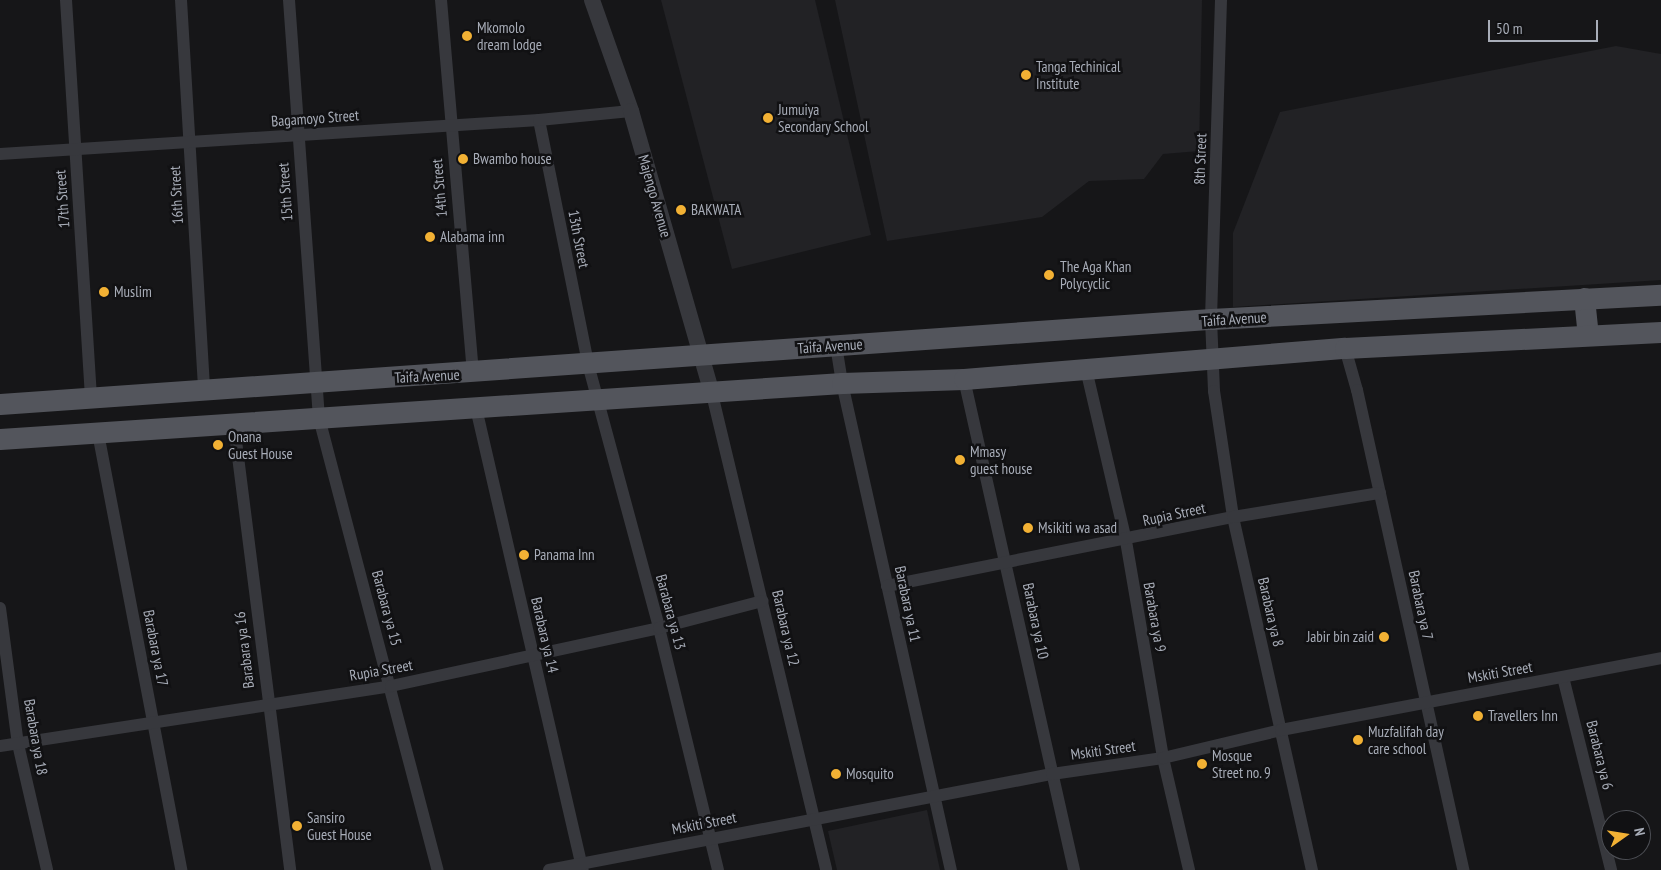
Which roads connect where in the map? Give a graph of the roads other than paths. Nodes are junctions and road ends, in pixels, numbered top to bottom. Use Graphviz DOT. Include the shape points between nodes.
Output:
graph roads {
  1 [pos="66,0"];
  2 [pos="181,0"];
  3 [pos="289,0"];
  4 [pos="441,0"];
  5 [pos="592,0"];
  6 [pos="1222,0"];
  7 [pos="631,111"];
  8 [pos="539,120"];
  9 [pos="450,126"];
  10 [pos="298,135"];
  11 [pos="189,142"];
  12 [pos="76,149"];
  13 [pos="0,154"];
  14 [pos="1661,294"];
  15 [pos="1584,298"];
  16 [pos="1212,319"];
  17 [pos="1661,332"];
  18 [pos="1588,334"];
  19 [pos="836,345"];
  20 [pos="1345,348"];
  21 [pos="702,354"];
  22 [pos="1212,359"];
  23 [pos="588,364"];
  24 [pos="1086,369"];
  25 [pos="472,373"];
  26 [pos="964,379"];
  27 [pos="314,383"];
  28 [pos="842,383"];
  29 [pos="204,388"];
  30 [pos="712,394"];
  31 [pos="91,396"];
  32 [pos="597,400"];
  33 [pos="0,404"];
  34 [pos="476,408"];
  35 [pos="318,418"];
  36 [pos="234,425"];
  37 [pos="98,433"];
  38 [pos="0,439"];
  39 [pos="1380,493"];
  40 [pos="1233,517"];
  41 [pos="1126,541"];
  42 [pos="1007,563"];
  43 [pos="887,586"];
  44 [pos="763,601"];
  45 [pos="0,608"];
  46 [pos="659,628"];
  47 [pos="533,655"];
  48 [pos="1661,658"];
  49 [pos="1563,677"];
  50 [pos="391,686"];
  51 [pos="1426,702"];
  52 [pos="267,704"];
  53 [pos="153,720"];
  54 [pos="1281,730"];
  55 [pos="18,744"];
  56 [pos="0,746"];
  57 [pos="1163,758"];
  58 [pos="1052,774"];
  59 [pos="934,796"];
  60 [pos="814,819"];
  61 [pos="711,839"];
  62 [pos="582,867"];
  63 [pos="47,870"];
  64 [pos="181,870"];
  65 [pos="290,870"];
  66 [pos="438,870"];
  67 [pos="549,870"];
  68 [pos="718,870"];
  69 [pos="826,870"];
  70 [pos="951,870"];
  71 [pos="1074,870"];
  72 [pos="1189,870"];
  73 [pos="1312,870"];
  74 [pos="1463,870"];
  75 [pos="1611,870"];
  1 -- 12 [label="street, 17th Street"];
  2 -- 11 [label="street, 16th Street"];
  3 -- 10 [label="street, 15th Street"];
  4 -- 9 [label="street, 14th Street"];
  5 -- 7 [label="street, Majengo Avenue"];
  6 -- 16 [label="street, 8th Street"];
  7 -- 8 [label="street, Bagamoyo Street"];
  7 -- 21 [label="street, Majengo Avenue"];
  8 -- 9 [label="street, Bagamoyo Street"];
  8 -- 23 [label="street, 13th Street"];
  9 -- 10 [label="street, Bagamoyo Street"];
  9 -- 25 [label="street, 14th Street"];
  10 -- 11 [label="street, Bagamoyo Street"];
  10 -- 27 [label="street, 15th Street"];
  11 -- 12 [label="street, Bagamoyo Street"];
  11 -- 29 [label="street, 16th Street"];
  12 -- 13 [label="street, Bagamoyo Street"];
  12 -- 31 [label="street, 17th Street"];
  14 -- 15 [label="main road, Taifa Avenue"];
  15 -- 16 [label="main road, Taifa Avenue"];
  15 -- 18 [label="main road"];
  16 -- 19 [label="main road, Taifa Avenue"];
  16 -- 22 [label="street, 8th Street"];
  17 -- 18 [label="main road"];
  18 -- 20 [label="main road"];
  19 -- 21 [label="main road, Taifa Avenue"];
  19 -- 28 [label="street, Barabara ya 11"];
  20 -- 22 [label="main road"];
  20 -- 39 [label="street, Barabara ya 7"];
  21 -- 23 [label="main road, Taifa Avenue"];
  21 -- 30 [label="street, Majengo Avenue"];
  22 -- 24 [label="main road"];
  22 -- 40 [label="street, Barabara ya 8"];
  23 -- 25 [label="main road, Taifa Avenue"];
  23 -- 32 [label="street, Barabara ya 13"];
  24 -- 26 [label="main road"];
  24 -- 41 [label="street, Barabara ya 9"];
  25 -- 27 [label="main road, Taifa Avenue"];
  26 -- 28 [label="main road"];
  26 -- 42 [label="street, Barabara ya 10"];
  27 -- 29 [label="main road, Taifa Avenue"];
  27 -- 35 [label="street, Barabara ya 15"];
  28 -- 30 [label="main road"];
  28 -- 43 [label="street, Barabara ya 11"];
  29 -- 31 [label="main road, Taifa Avenue"];
  30 -- 32 [label="main road"];
  30 -- 44 [label="street, Barabara ya 12"];
  31 -- 33 [label="main road, Taifa Avenue"];
  32 -- 34 [label="main road"];
  32 -- 46 [label="street, Barabara ya 13"];
  34 -- 35 [label="main road"];
  34 -- 47 [label="street, Barabara ya 14"];
  35 -- 36 [label="main road"];
  35 -- 50 [label="street, Barabara ya 15"];
  36 -- 37 [label="main road"];
  36 -- 52 [label="street, Barabara ya 16"];
  37 -- 38 [label="main road"];
  37 -- 53 [label="street, Barabara ya 17"];
  39 -- 40 [label="street, Rupia Street"];
  39 -- 51 [label="street, Barabara ya 7"];
  40 -- 41 [label="street, Rupia Street"];
  40 -- 54 [label="street, Barabara ya 8"];
  41 -- 42 [label="street, Rupia Street"];
  41 -- 57 [label="street, Barabara ya 9"];
  42 -- 43 [label="street, Rupia Street"];
  42 -- 58 [label="street, Barabara ya 10"];
  43 -- 59 [label="street, Barabara ya 11"];
  44 -- 46 [label="street, Rupia Street"];
  44 -- 60 [label="street, Barabara ya 12"];
  45 -- 55 [label="street, Barabara ya 18"];
  46 -- 47 [label="street, Rupia Street"];
  46 -- 61 [label="street, Barabara ya 13"];
  47 -- 50 [label="street, Rupia Street"];
  47 -- 62 [label="street, Barabara ya 14"];
  48 -- 49 [label="street, Mskiti Street"];
  49 -- 51 [label="street, Mskiti Street"];
  49 -- 75 [label="street, Barabara ya 6"];
  50 -- 52 [label="street, Rupia Street"];
  50 -- 66 [label="street, Barabara ya 15"];
  51 -- 54 [label="street, Mskiti Street"];
  51 -- 74 [label="street, Barabara ya 7"];
  52 -- 53 [label="street, Rupia Street"];
  52 -- 65 [label="street, Barabara ya 16"];
  53 -- 55 [label="street, Rupia Street"];
  53 -- 64 [label="street, Barabara ya 17"];
  54 -- 57 [label="street, Mskiti Street"];
  54 -- 73 [label="street, Barabara ya 8"];
  55 -- 56 [label="street, Rupia Street"];
  55 -- 63 [label="street, Barabara ya 18"];
  57 -- 58 [label="street, Mskiti Street"];
  57 -- 72 [label="street, Barabara ya 9"];
  58 -- 59 [label="street, Mskiti Street"];
  58 -- 71 [label="street, Barabara ya 10"];
  59 -- 60 [label="street, Mskiti Street"];
  59 -- 70 [label="street, Barabara ya 11"];
  60 -- 61 [label="street, Mskiti Street"];
  60 -- 69 [label="street, Barabara ya 12"];
  61 -- 62 [label="street, Mskiti Street"];
  61 -- 68 [label="street, Barabara ya 13"];
  62 -- 67 [label="street, Mskiti Street"];
}
